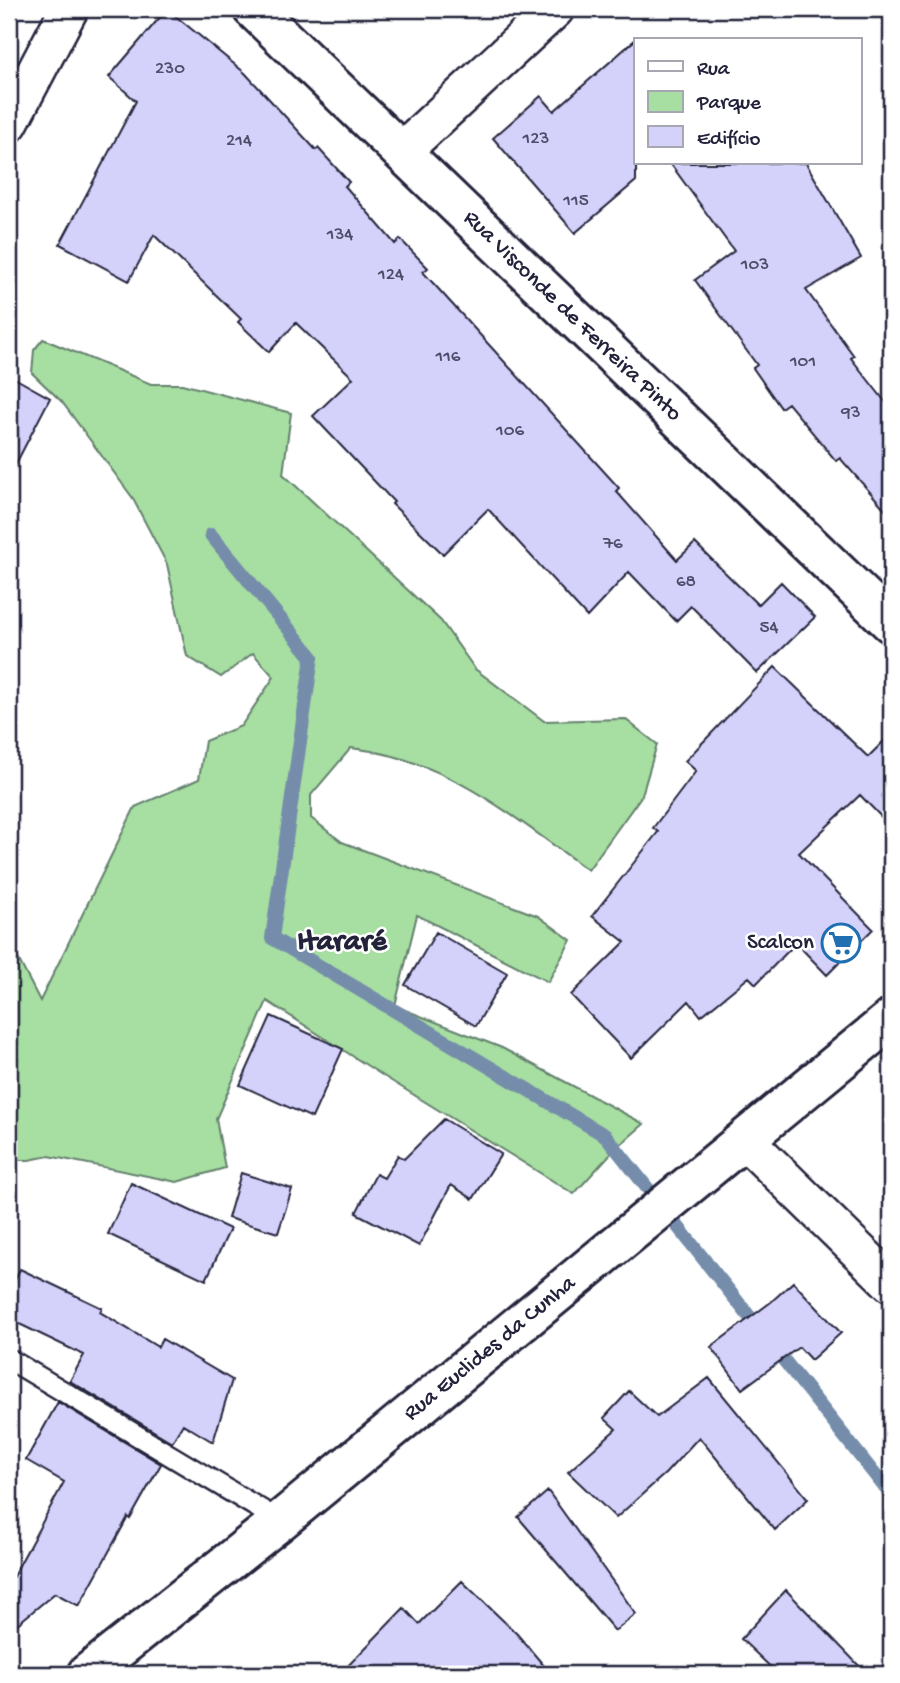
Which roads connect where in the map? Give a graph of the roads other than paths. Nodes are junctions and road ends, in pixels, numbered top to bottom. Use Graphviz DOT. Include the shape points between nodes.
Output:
graph roads {
  1 [pos="69,9"];
  2 [pos="253,9"];
  3 [pos="555,9"];
  4 [pos="9,123"];
  5 [pos="402,151"];
  6 [pos="891,624"];
  7 [pos="891,1019"];
  8 [pos="746,1140"];
  9 [pos="891,1283"];
  10 [pos="9,1359"];
  11 [pos="280,1521"];
  12 [pos="87,1674"];
  1 -- 4 [label="street"];
  2 -- 5 [label="main road, Rua Visconde de Ferreira Pinto"];
  3 -- 5 [label="street"];
  5 -- 6 [label="main road, Rua Visconde de Ferreira Pinto"];
  7 -- 8 [label="main road, Rua Euclides da Cunha"];
  8 -- 9 [label="street"];
  8 -- 11 [label="main road, Rua Euclides da Cunha"];
  10 -- 11 [label="lane"];
  11 -- 12 [label="main road, Rua Euclides da Cunha"];
}
